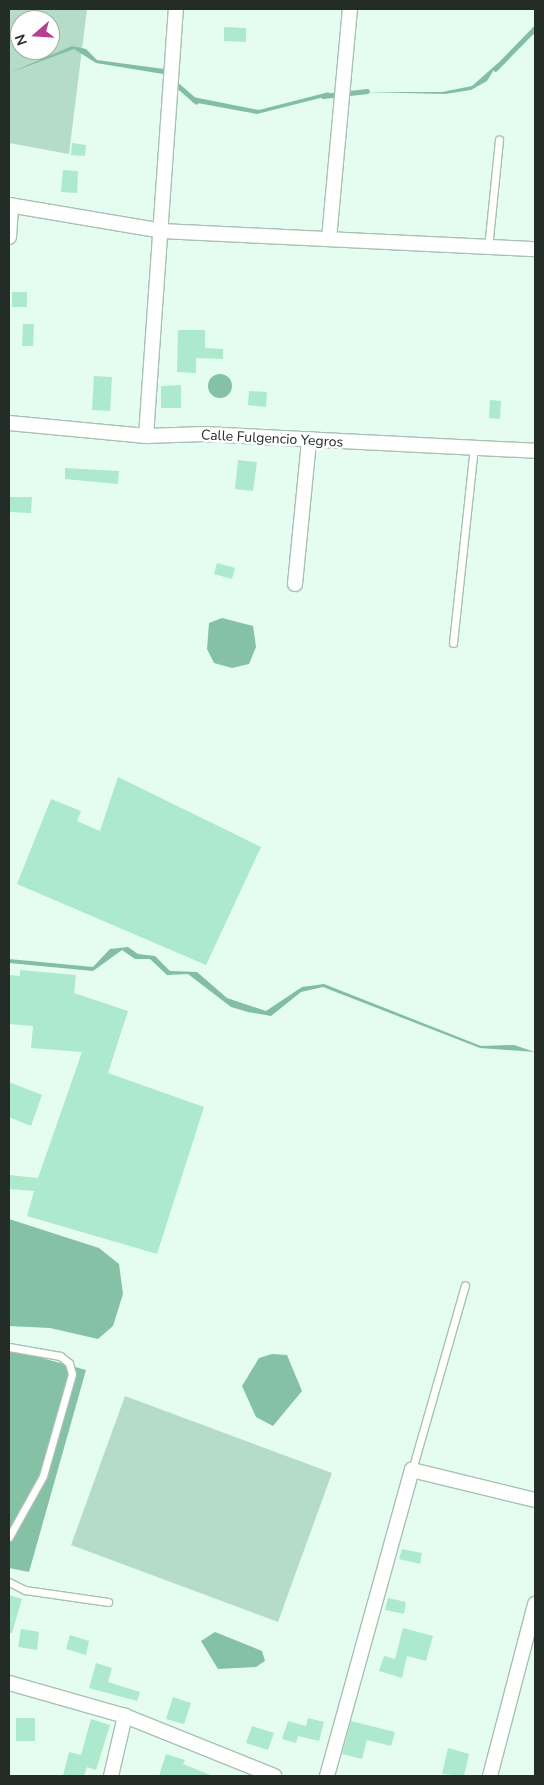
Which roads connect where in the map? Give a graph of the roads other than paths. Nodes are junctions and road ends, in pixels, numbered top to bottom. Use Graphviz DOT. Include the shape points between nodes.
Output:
graph roads {
  1 [pos="176,9"];
  2 [pos="350,9"];
  3 [pos="499,140"];
  4 [pos="10,205"];
  5 [pos="163,231"];
  6 [pos="9,237"];
  7 [pos="329,239"];
  8 [pos="488,248"];
  9 [pos="535,249"];
  10 [pos="9,423"];
  11 [pos="146,436"];
  12 [pos="309,442"];
  13 [pos="474,448"];
  14 [pos="535,450"];
  15 [pos="295,584"];
  16 [pos="453,643"];
  17 [pos="465,1285"];
  18 [pos="9,1347"];
  19 [pos="412,1470"];
  20 [pos="535,1500"];
  21 [pos="9,1536"];
  22 [pos="9,1582"];
  23 [pos="108,1602"];
  24 [pos="535,1604"];
  25 [pos="9,1683"];
  26 [pos="125,1716"];
  27 [pos="111,1776"];
  28 [pos="274,1776"];
  29 [pos="327,1776"];
  30 [pos="490,1776"];
  1 -- 5 [label="street" via="169,79"];
  2 -- 7 [label="street"];
  3 -- 8 [label="lane"];
  4 -- 5 [label="street"];
  4 -- 6 [label="street"];
  5 -- 7 [label="street"];
  5 -- 11 [label="street"];
  7 -- 8 [label="street"];
  8 -- 9 [label="street"];
  10 -- 11 [label="street, Calle Fulgencio Yegros"];
  11 -- 12 [label="street, Calle Fulgencio Yegros" via="204,434"];
  12 -- 13 [label="street, Calle Fulgencio Yegros"];
  12 -- 15 [label="street"];
  13 -- 14 [label="street, Calle Fulgencio Yegros"];
  13 -- 16 [label="lane"];
  17 -- 19 [label="lane"];
  18 -- 21 [label="lane" via="60,1356 69,1363 72,1374 42,1476"];
  19 -- 20 [label="street"];
  19 -- 29 [label="street"];
  22 -- 23 [label="lane" via="24,1590"];
  24 -- 30 [label="street"];
  25 -- 26 [label="street"];
  26 -- 27 [label="street"];
  26 -- 28 [label="street"];
}
